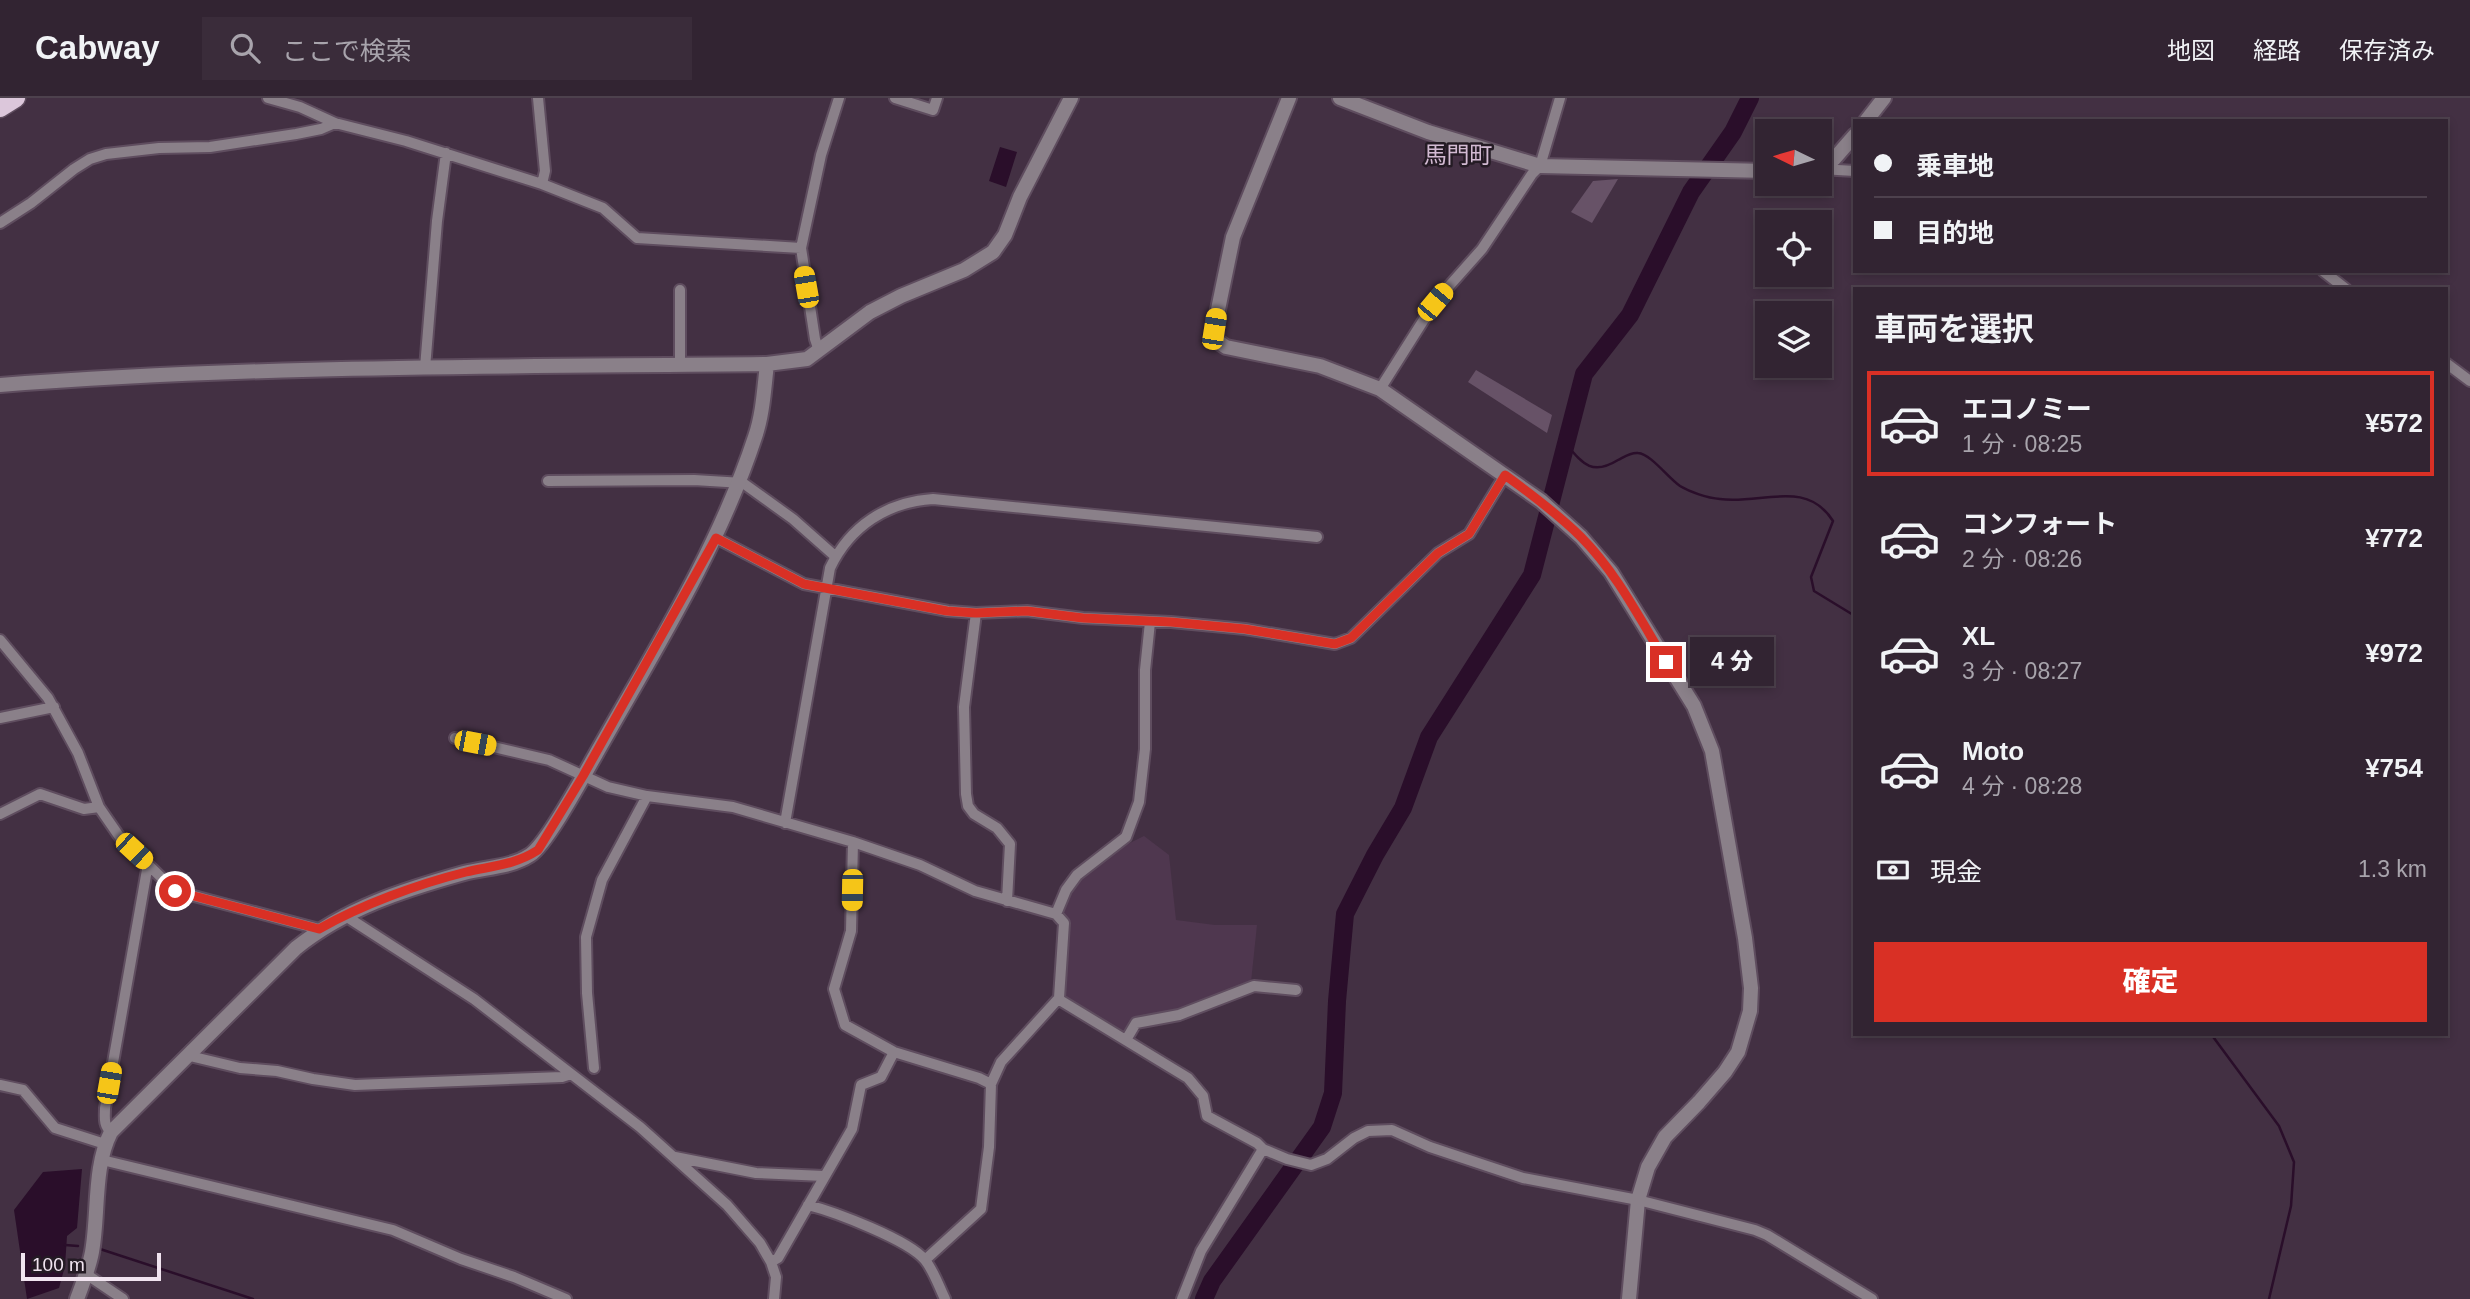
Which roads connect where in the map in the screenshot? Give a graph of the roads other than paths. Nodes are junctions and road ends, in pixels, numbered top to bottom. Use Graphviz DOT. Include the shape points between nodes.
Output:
graph roads {
  1 [pos="16,98"];
  2 [pos="268,98"];
  3 [pos="538,98"];
  4 [pos="839,98"];
  5 [pos="895,98"];
  6 [pos="937,98"];
  7 [pos="1071,98"];
  8 [pos="1289,98"];
  9 [pos="1340,98"];
  10 [pos="1560,98"];
  11 [pos="1884,98"];
  12 [pos="0,108"];
  13 [pos="1868,119"];
  14 [pos="335,123"];
  15 [pos="1853,137"];
  16 [pos="446,153"];
  17 [pos="1832,160"];
  18 [pos="1540,166"];
  19 [pos="1832,169"];
  20 [pos="1755,170"];
  21 [pos="1853,171"];
  22 [pos="542,184"];
  23 [pos="0,223"];
  24 [pos="801,248"];
  25 [pos="2326,273"];
  26 [pos="2343,287"];
  27 [pos="680,290"];
  28 [pos="819,351"];
  29 [pos="767,364"];
  30 [pos="2448,364"];
  31 [pos="680,365"];
  32 [pos="425,368"];
  33 [pos="2470,380"];
  34 [pos="0,385"];
  35 [pos="1380,389"];
  36 [pos="1505,475"];
  37 [pos="548,481"];
  38 [pos="738,482"];
  39 [pos="1317,537"];
  40 [pos="716,538"];
  41 [pos="836,557"];
  42 [pos="826,586"];
  43 [pos="976,613"];
  44 [pos="1150,622"];
  45 [pos="0,640"];
  46 [pos="54,707"];
  47 [pos="0,718"];
  48 [pos="455,738"];
  49 [pos="583,776"];
  50 [pos="647,796"];
  51 [pos="99,807"];
  52 [pos="0,814"];
  53 [pos="785,823"];
  54 [pos="853,842"];
  55 [pos="148,864"];
  56 [pos="1007,901"];
  57 [pos="1056,914"];
  58 [pos="344,915"];
  59 [pos="319,929"];
  60 [pos="1296,990"];
  61 [pos="1058,999"];
  62 [pos="1126,1040"];
  63 [pos="191,1050"];
  64 [pos="894,1052"];
  65 [pos="594,1068"];
  66 [pos="570,1074"];
  67 [pos="991,1084"];
  68 [pos="0,1085"];
  69 [pos="108,1138"];
  70 [pos="1263,1149"];
  71 [pos="672,1156"];
  72 [pos="102,1160"];
  73 [pos="824,1176"];
  74 [pos="1638,1200"];
  75 [pos="808,1205"];
  76 [pos="925,1260"];
  77 [pos="771,1262"];
  78 [pos="86,1275"];
  79 [pos="77,1299"];
  80 [pos="122,1299"];
  81 [pos="566,1299"];
  82 [pos="774,1299"];
  83 [pos="945,1299"];
  84 [pos="1182,1299"];
  85 [pos="1629,1299"];
  86 [pos="1872,1299"];
  1 -- 12 [label="main road"];
  2 -- 14 [label="street"];
  3 -- 22 [label="street" via="545,170"];
  4 -- 24 [label="street"];
  5 -- 6 [label="street" via="933,110"];
  7 -- 28 [label="street" via="993,252 870,312"];
  8 -- 35 [label="street" via="1233,237 1215,336 1226,346 1320,366"];
  9 -- 18 [label="street" via="1428,132"];
  10 -- 18 [label="street"];
  11 -- 13 [label="street"];
  14 -- 16 [label="street"];
  14 -- 23 [label="street" via="296,134 209,147 106,154 74,169"];
  15 -- 17 [label="street"];
  16 -- 22 [label="street"];
  16 -- 32 [label="street"];
  18 -- 20 [label="street"];
  18 -- 35 [label="street" via="1482,249 1435,302"];
  19 -- 21 [label="street"];
  22 -- 24 [label="street" via="603,208 637,238"];
  24 -- 28 [label="street"];
  25 -- 26 [label="street"];
  27 -- 31 [label="street"];
  28 -- 29 [label="street" via="807,359"];
  29 -- 31 [label="street"];
  29 -- 38 [label="street" via="756,436"];
  30 -- 33 [label="street"];
  31 -- 32 [label="street"];
  32 -- 34 [label="street"];
  35 -- 36 [label="street"];
  36 -- 44 [label="street" via="1469,534 1438,553 1351,638 1335,644 1245,629"];
  36 -- 74 [label="street" via="1581,537 1611,572 1694,706 1712,751 1745,938 1750,1011 1738,1052 1665,1137 1648,1167"];
  37 -- 38 [label="street"];
  38 -- 40 [label="street"];
  38 -- 41 [label="street" via="765,498"];
  39 -- 41 [label="street" via="933,499 905,502 879,513 853,534"];
  40 -- 42 [label="street" via="804,584"];
  40 -- 49 [label="street"];
  41 -- 42 [label="street"];
  42 -- 43 [label="street"];
  42 -- 53 [label="street"];
  43 -- 44 [label="street" via="1027,611"];
  43 -- 56 [label="street" via="964,707 964,781 968,806 1010,844"];
  44 -- 57 [label="street" via="1139,802 1126,836 1077,875"];
  45 -- 46 [label="street"];
  46 -- 47 [label="street"];
  46 -- 51 [label="street"];
  48 -- 49 [label="street" via="549,760"];
  49 -- 50 [label="street"];
  49 -- 58 [label="street" via="538,850 526,857 464,873"];
  50 -- 53 [label="street" via="733,807"];
  50 -- 65 [label="street" via="602,880 586,937"];
  51 -- 52 [label="street" via="84,809 40,794"];
  51 -- 55 [label="street" via="119,836"];
  53 -- 54 [label="street"];
  54 -- 56 [label="street"];
  54 -- 64 [label="street" via="851,931 834,989 845,1025"];
  55 -- 59 [label="street" via="175,891"];
  55 -- 69 [label="street" via="105,1108"];
  56 -- 57 [label="street"];
  57 -- 61 [label="street" via="1064,923"];
  58 -- 59 [label="street"];
  58 -- 66 [label="street" via="474,999"];
  59 -- 63 [label="street"];
  60 -- 62 [label="street" via="1254,986 1179,1015 1136,1023"];
  61 -- 62 [label="street"];
  61 -- 67 [label="street" via="1001,1062"];
  62 -- 70 [label="street" via="1188,1079 1203,1096 1207,1116"];
  63 -- 66 [label="street" via="194,1057 240,1068 355,1085"];
  63 -- 69 [label="street"];
  64 -- 67 [label="street"];
  64 -- 73 [label="street" via="881,1077 861,1085 852,1129"];
  66 -- 71 [label="street"];
  67 -- 76 [label="street" via="981,1209"];
  68 -- 69 [label="street" via="23,1090 55,1128"];
  69 -- 72 [label="street"];
  70 -- 74 [label="street" via="1311,1165 1328,1159 1368,1131 1392,1130 1523,1178"];
  70 -- 84 [label="street" via="1201,1251"];
  71 -- 73 [label="street" via="756,1173"];
  71 -- 77 [label="street" via="727,1205"];
  72 -- 78 [label="street"];
  72 -- 81 [label="street" via="393,1230"];
  73 -- 75 [label="street"];
  74 -- 85 [label="street"];
  74 -- 86 [label="street" via="1767,1235"];
  75 -- 76 [label="street" via="905,1245"];
  75 -- 77 [label="street" via="778,1258"];
  76 -- 83 [label="street"];
  77 -- 82 [label="street" via="776,1277"];
  78 -- 79 [label="street"];
  78 -- 80 [label="street"];
}
